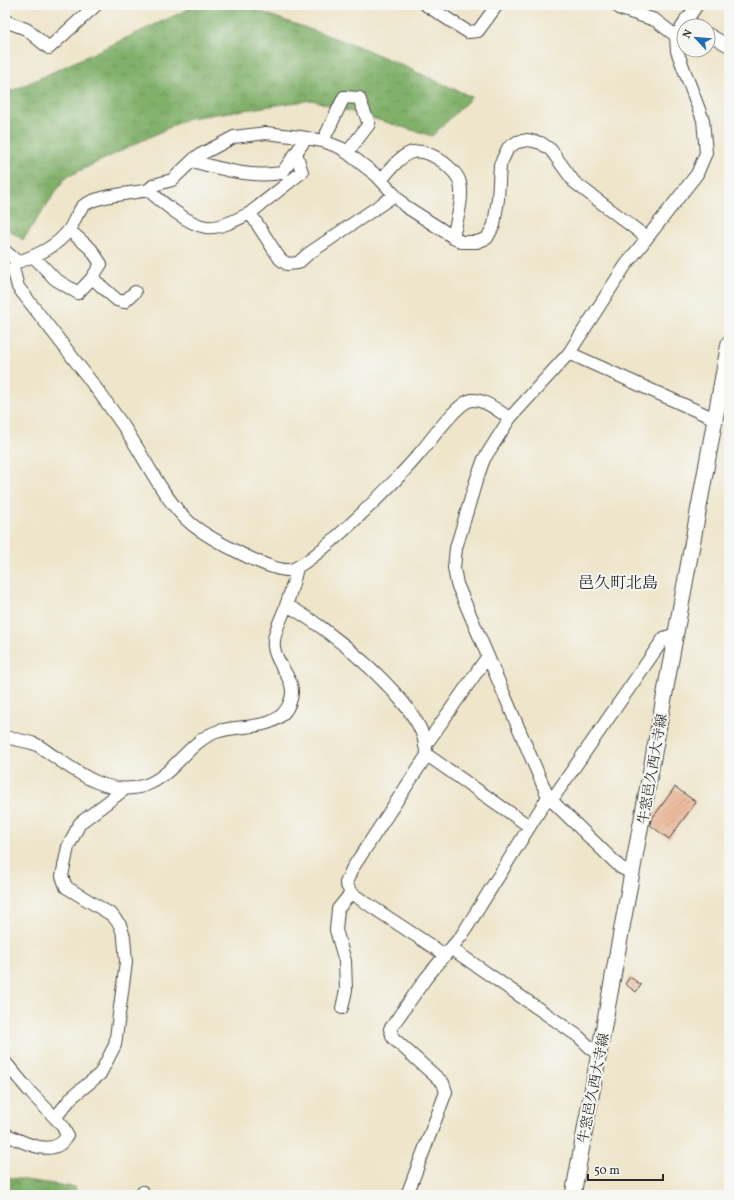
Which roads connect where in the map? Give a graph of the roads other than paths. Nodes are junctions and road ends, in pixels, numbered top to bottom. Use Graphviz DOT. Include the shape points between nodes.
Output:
graph roads {
  1 [pos="96,5"];
  2 [pos="426,5"];
  3 [pos="497,5"];
  4 [pos="616,5"];
  5 [pos="697,5"];
  6 [pos="693,18"];
  7 [pos="5,21"];
  8 [pos="676,36"];
  9 [pos="716,39"];
  10 [pos="729,46"];
  11 [pos="680,58"];
  12 [pos="306,138"];
  13 [pos="323,141"];
  14 [pos="296,153"];
  15 [pos="347,153"];
  16 [pos="192,161"];
  17 [pos="381,180"];
  18 [pos="148,190"];
  19 [pos="395,195"];
  20 [pos="250,213"];
  21 [pos="69,230"];
  22 [pos="646,237"];
  23 [pos="453,238"];
  24 [pos="5,251"];
  25 [pos="34,257"];
  26 [pos="12,268"];
  27 [pos="92,278"];
  28 [pos="135,292"];
  29 [pos="729,343"];
  30 [pos="569,353"];
  31 [pos="510,418"];
  32 [pos="715,420"];
  33 [pos="297,568"];
  34 [pos="286,605"];
  35 [pos="676,634"];
  36 [pos="488,656"];
  37 [pos="5,737"];
  38 [pos="426,750"];
  39 [pos="125,789"];
  40 [pos="549,799"];
  41 [pos="529,826"];
  42 [pos="633,874"];
  43 [pos="351,893"];
  44 [pos="448,952"];
  45 [pos="342,1008"];
  46 [pos="599,1056"];
  47 [pos="5,1062"];
  48 [pos="56,1118"];
  49 [pos="5,1134"];
  50 [pos="407,1195"];
  51 [pos="573,1195"];
  1 -- 7 [label="street" via="49,48 26,30"];
  2 -- 3 [label="street" via="468,32 478,31"];
  4 -- 8 [label="street" via="655,20"];
  5 -- 6 [label="street"];
  9 -- 10 [label="street"];
  11 -- 22 [label="street" via="703,120 706,153 697,174"];
  12 -- 13 [label="street"];
  12 -- 14 [label="street"];
  12 -- 16 [label="street" via="266,133 234,137"];
  13 -- 15 [label="street"];
  13 -- 15 [label="street" via="344,97 359,98 369,124"];
  14 -- 16 [label="street" via="282,173 266,175 229,171"];
  14 -- 20 [label="street" via="302,172"];
  15 -- 17 [label="street"];
  16 -- 18 [label="street" via="172,180 154,185"];
  17 -- 19 [label="street"];
  17 -- 23 [label="street" via="402,156 421,150 431,153 451,168 460,182"];
  18 -- 20 [label="street" via="167,206 206,227 220,225"];
  18 -- 21 [label="street" via="99,199 82,206"];
  19 -- 20 [label="street" via="298,263 287,264 280,259"];
  19 -- 23 [label="street" via="405,206"];
  21 -- 25 [label="street" via="46,251"];
  21 -- 27 [label="street" via="92,249 101,264"];
  22 -- 23 [label="street" via="574,182 551,150 541,143 528,140 517,142 508,148 500,165 494,225 487,238 477,242 461,242"];
  22 -- 30 [label="street"];
  24 -- 26 [label="street"];
  25 -- 26 [label="street"];
  25 -- 27 [label="street" via="55,279 78,293"];
  26 -- 33 [label="street" via="18,287 108,406 185,518 195,528 251,558 277,569"];
  27 -- 28 [label="street" via="117,300 124,302"];
  29 -- 32 [label="main road, 牛窓邑久西大寺線"];
  30 -- 31 [label="street"];
  30 -- 32 [label="street"];
  31 -- 33 [label="street" via="483,402 466,402 368,508"];
  31 -- 36 [label="street" via="484,460 476,481 456,548 454,568 457,584"];
  32 -- 35 [label="main road, 牛窓邑久西大寺線"];
  33 -- 34 [label="street"];
  34 -- 38 [label="street" via="316,623 358,657 387,686 421,729"];
  34 -- 39 [label="street" via="273,645 293,690 291,702 285,713 268,724 216,732 195,745 158,779 146,785"];
  35 -- 40 [label="street" via="664,638"];
  35 -- 42 [label="main road, 牛窓邑久西大寺線"];
  36 -- 38 [label="street"];
  36 -- 40 [label="street"];
  37 -- 39 [label="street" via="35,744 91,781"];
  38 -- 41 [label="street"];
  38 -- 43 [label="street" via="352,869 346,883"];
  39 -- 48 [label="street" via="80,823 68,847 62,876 66,887 112,916 120,925 124,937 126,962 114,1046 100,1074 72,1097"];
  40 -- 41 [label="street"];
  40 -- 42 [label="street" via="620,867"];
  41 -- 44 [label="street"];
  42 -- 46 [label="main road, 牛窓邑久西大寺線"];
  43 -- 44 [label="street"];
  43 -- 45 [label="street" via="338,909 336,930 346,961 346,990"];
  44 -- 46 [label="street" via="578,1036"];
  44 -- 50 [label="street" via="390,1029 393,1038 443,1083 446,1092"];
  46 -- 51 [label="main road, 牛窓邑久西大寺線"];
  47 -- 48 [label="street"];
  48 -- 49 [label="street" via="67,1135 64,1141 53,1148 26,1143"];
}
